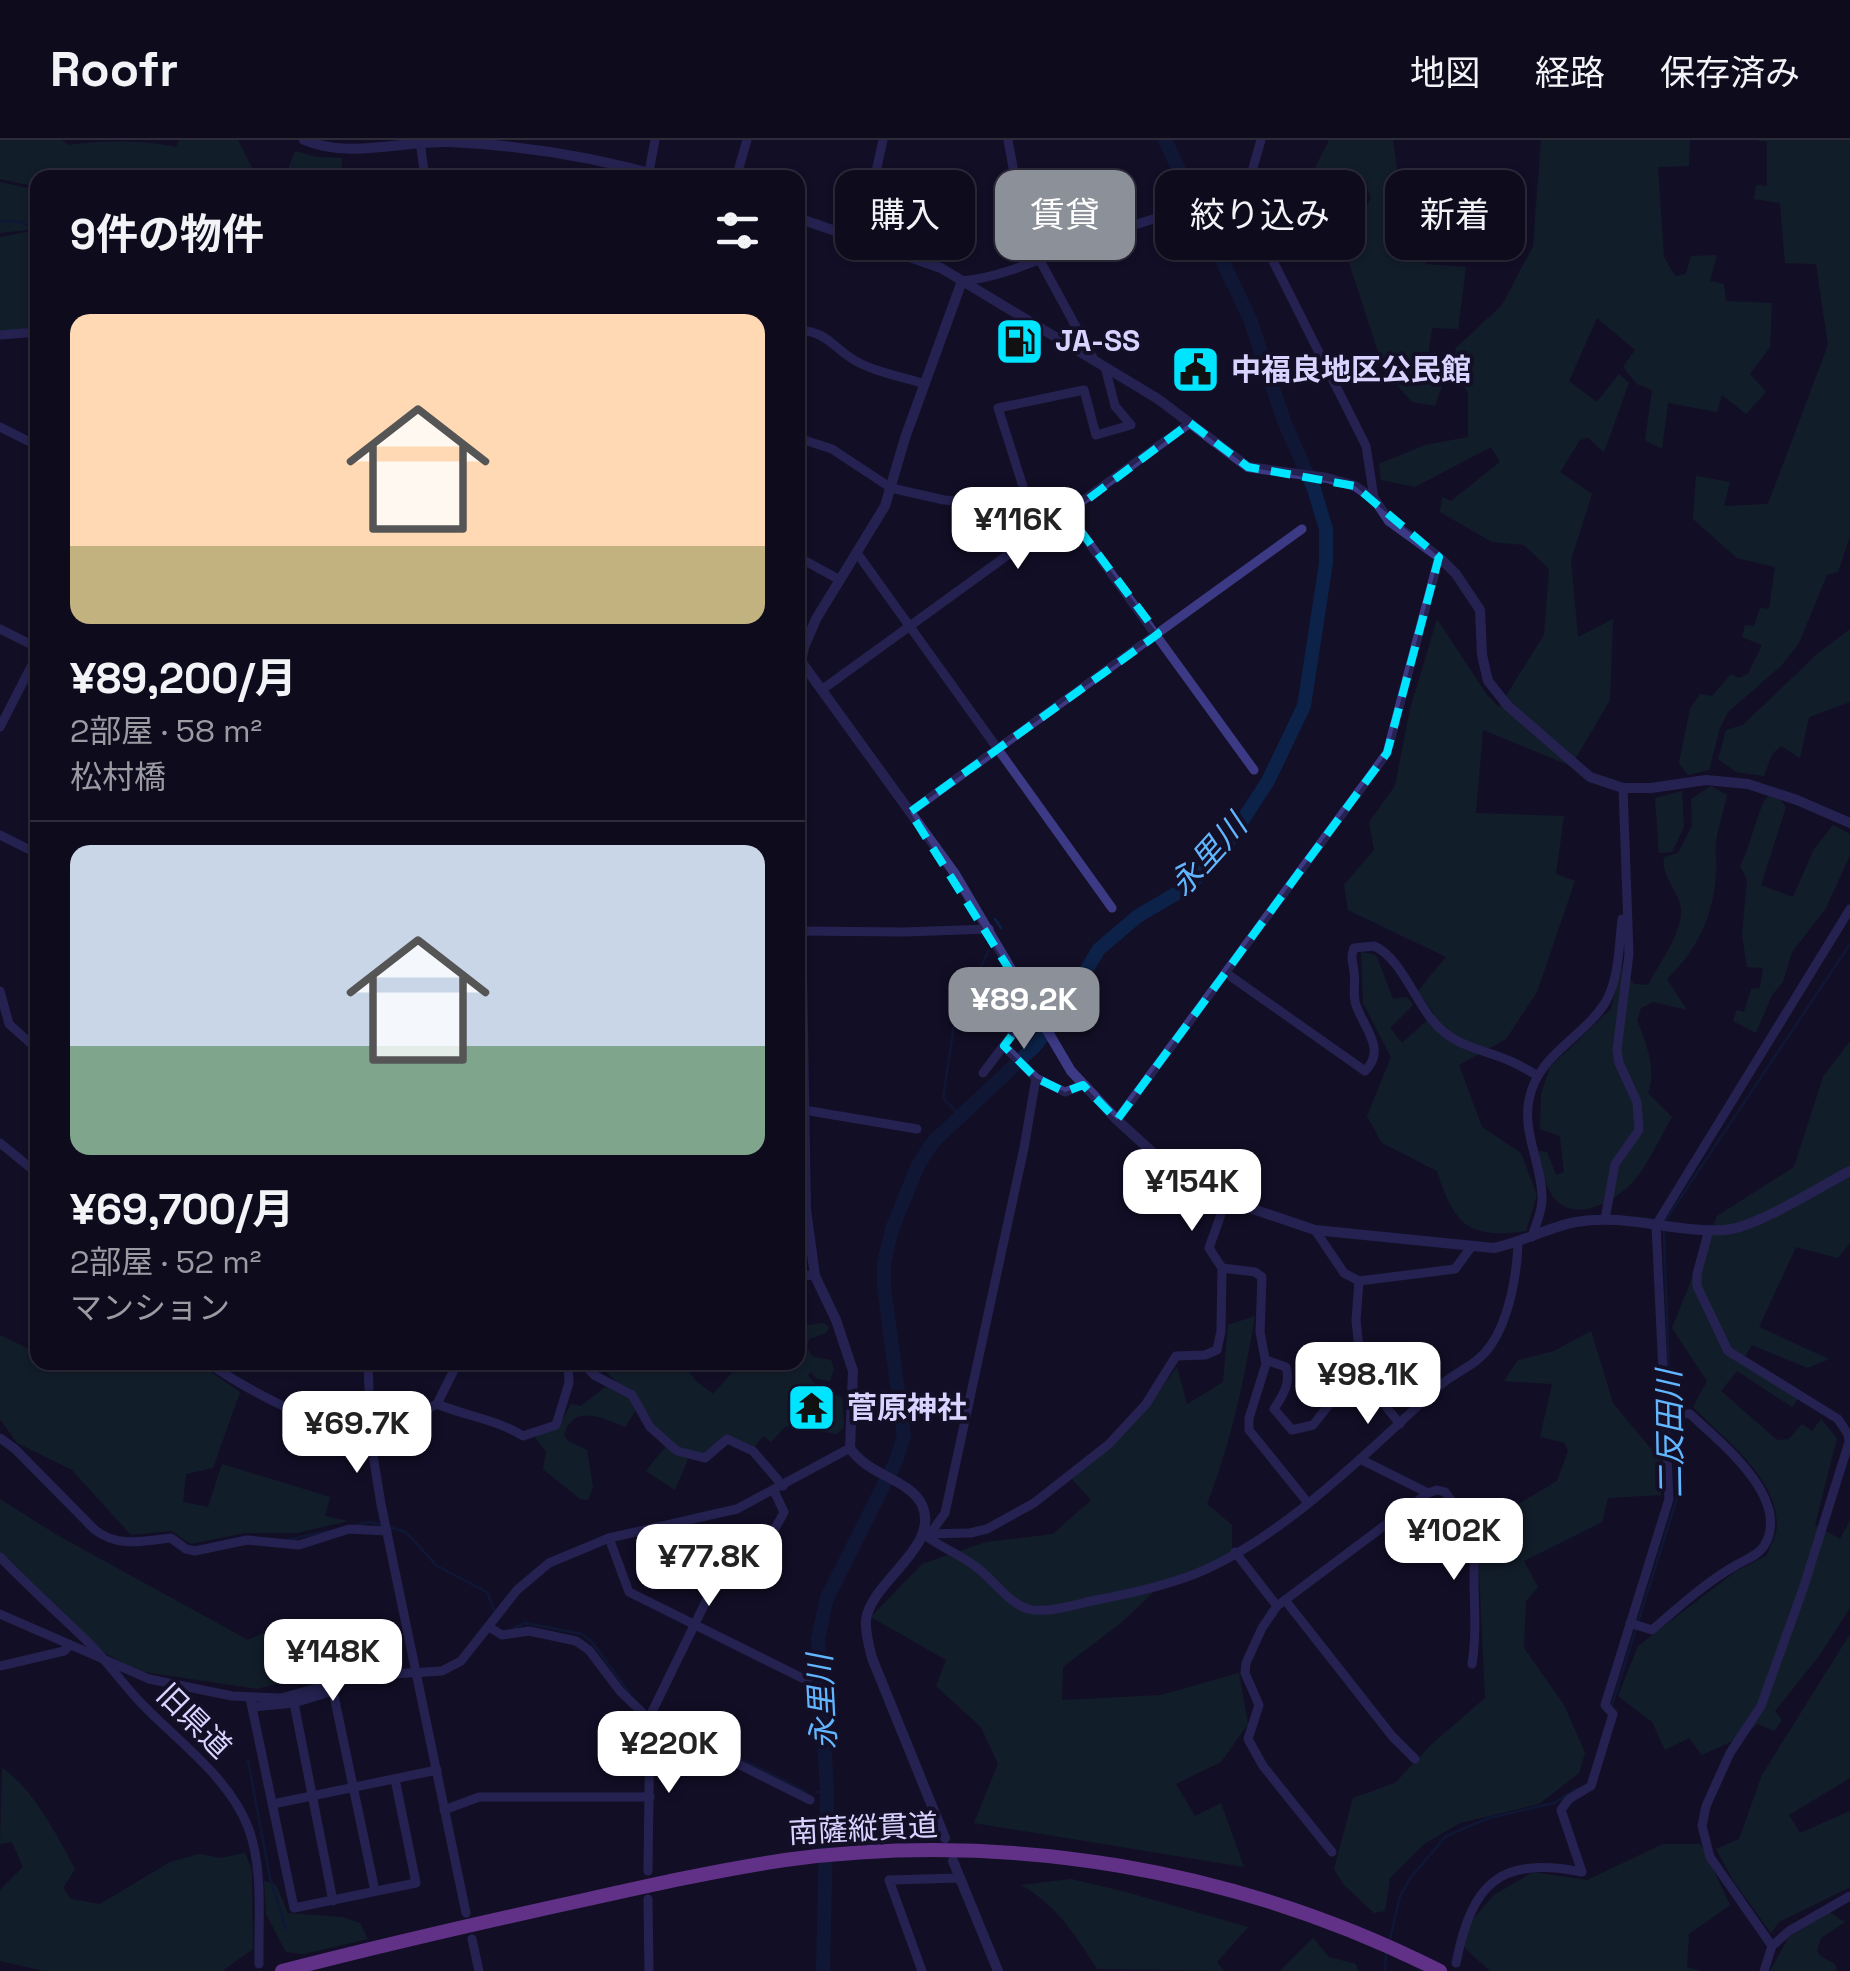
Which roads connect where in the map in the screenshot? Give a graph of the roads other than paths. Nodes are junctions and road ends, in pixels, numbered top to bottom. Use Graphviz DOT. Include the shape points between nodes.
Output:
graph roads {
  1 [pos="304,140"];
  2 [pos="655,140"];
  3 [pos="747,140"];
  4 [pos="883,140"];
  5 [pos="1008,140"];
  6 [pos="1262,140"];
  7 [pos="420,142"];
  8 [pos="424,170"];
  9 [pos="615,170"];
  10 [pos="649,170"];
  11 [pos="738,170"];
  12 [pos="876,170"];
  13 [pos="1013,170"];
  14 [pos="1253,170"];
  15 [pos="805,220"];
  16 [pos="835,230"];
  17 [pos="922,260"];
  18 [pos="1033,260"];
  19 [pos="1037,260"];
  20 [pos="1273,260"];
  21 [pos="962,281"];
  22 [pos="805,330"];
  23 [pos="30,333"];
  24 [pos="0,335"];
  25 [pos="1094,360"];
  26 [pos="1106,367"];
  27 [pos="925,384"];
  28 [pos="1190,423"];
  29 [pos="0,427"];
  30 [pos="805,440"];
  31 [pos="30,442"];
  32 [pos="891,488"];
  33 [pos="1026,499"];
  34 [pos="1375,500"];
  35 [pos="1068,514"];
  36 [pos="1302,529"];
  37 [pos="1042,530"];
  38 [pos="857,553"];
  39 [pos="1439,557"];
  40 [pos="805,565"];
  41 [pos="840,580"];
  42 [pos="909,628"];
  43 [pos="0,629"];
  44 [pos="1158,634"];
  45 [pos="805,645"];
  46 [pos="30,646"];
  47 [pos="30,667"];
  48 [pos="805,667"];
  49 [pos="822,688"];
  50 [pos="0,727"];
  51 [pos="997,749"];
  52 [pos="1254,770"];
  53 [pos="1623,788"];
  54 [pos="910,812"];
  55 [pos="1850,823"];
  56 [pos="0,835"];
  57 [pos="30,850"];
  58 [pos="1112,908"];
  59 [pos="1850,909"];
  60 [pos="1626,913"];
  61 [pos="989,928"];
  62 [pos="805,931"];
  63 [pos="1226,973"];
  64 [pos="0,991"];
  65 [pos="1035,1010"];
  66 [pos="10,1024"];
  67 [pos="0,1036"];
  68 [pos="30,1043"];
  69 [pos="1005,1048"];
  70 [pos="983,1074"];
  71 [pos="1538,1076"];
  72 [pos="1036,1078"];
  73 [pos="1083,1085"];
  74 [pos="805,1118"];
  75 [pos="1117,1120"];
  76 [pos="917,1129"];
  77 [pos="0,1143"];
  78 [pos="30,1167"];
  79 [pos="1850,1170"];
  80 [pos="1226,1200"];
  81 [pos="805,1202"];
  82 [pos="1605,1220"];
  83 [pos="1662,1225"];
  84 [pos="1315,1230"];
  85 [pos="1710,1230"];
  86 [pos="1532,1238"];
  87 [pos="1518,1243"];
  88 [pos="1472,1246"];
  89 [pos="1222,1268"];
  90 [pos="805,1275"];
  91 [pos="815,1276"];
  92 [pos="1359,1281"];
  93 [pos="1266,1360"];
  94 [pos="218,1370"];
  95 [pos="369,1370"];
  96 [pos="454,1370"];
  97 [pos="568,1370"];
  98 [pos="589,1370"];
  99 [pos="1362,1377"];
  100 [pos="437,1404"];
  101 [pos="372,1411"];
  102 [pos="1668,1412"];
  103 [pos="1400,1424"];
  104 [pos="0,1438"];
  105 [pos="1850,1442"];
  106 [pos="371,1443"];
  107 [pos="850,1448"];
  108 [pos="1360,1458"];
  109 [pos="779,1488"];
  110 [pos="1428,1493"];
  111 [pos="1308,1503"];
  112 [pos="386,1527"];
  113 [pos="926,1534"];
  114 [pos="608,1538"];
  115 [pos="1235,1552"];
  116 [pos="0,1557"];
  117 [pos="1281,1604"];
  118 [pos="0,1614"];
  119 [pos="695,1624"];
  120 [pos="1634,1625"];
  121 [pos="489,1627"];
  122 [pos="70,1645"];
  123 [pos="100,1658"];
  124 [pos="1472,1664"];
  125 [pos="0,1666"];
  126 [pos="417,1674"];
  127 [pos="808,1681"];
  128 [pos="251,1702"];
  129 [pos="294,1703"];
  130 [pos="651,1716"];
  131 [pos="1415,1759"];
  132 [pos="437,1770"];
  133 [pos="395,1779"];
  134 [pos="353,1788"];
  135 [pos="312,1796"];
  136 [pos="650,1797"];
  137 [pos="810,1800"];
  138 [pos="273,1804"];
  139 [pos="444,1810"];
  140 [pos="944,1838"];
  141 [pos="1332,1852"];
  142 [pos="952,1860"];
  143 [pos="648,1871"];
  144 [pos="960,1878"];
  145 [pos="374,1891"];
  146 [pos="1850,1896"];
  147 [pos="648,1899"];
  148 [pos="333,1900"];
  149 [pos="466,1912"];
  150 [pos="472,1939"];
  151 [pos="1772,1946"];
  152 [pos="1456,1963"];
  153 [pos="259,1964"];
  154 [pos="282,1971"];
  155 [pos="479,1971"];
  156 [pos="649,1971"];
  157 [pos="922,1971"];
  158 [pos="998,1971"];
  159 [pos="1440,1971"];
  160 [pos="1764,1971"];
  1 -- 7 [label="street" via="335,148"];
  2 -- 10 [label="street"];
  3 -- 11 [label="street"];
  4 -- 12 [label="street"];
  5 -- 13 [label="street"];
  6 -- 14 [label="street"];
  7 -- 8 [label="street"];
  7 -- 9 [label="street" via="466,143"];
  15 -- 16 [label="street"];
  17 -- 21 [label="street"];
  18 -- 21 [label="street"];
  19 -- 25 [label="street"];
  20 -- 34 [label="street" via="1366,446"];
  21 -- 25 [label="street"];
  21 -- 27 [label="street"];
  22 -- 27 [label="street" via="833,340 854,360"];
  23 -- 24 [label="street"];
  25 -- 26 [label="street"];
  26 -- 28 [label="street"];
  26 -- 33 [label="street" via="1115,406 1131,425 1126,428 1096,435 1084,390 998,408"];
  27 -- 32 [label="street"];
  28 -- 34 [label="street" via="1248,468 1324,478"];
  28 -- 35 [label="street"];
  29 -- 31 [label="street"];
  30 -- 32 [label="street" via="832,449"];
  32 -- 33 [label="street" via="1003,505"];
  32 -- 38 [label="street"];
  33 -- 37 [label="street"];
  34 -- 39 [label="street" via="1388,521"];
  35 -- 37 [label="street"];
  35 -- 44 [label="street"];
  36 -- 44 [label="street"];
  37 -- 42 [label="street"];
  38 -- 41 [label="street"];
  38 -- 42 [label="street"];
  39 -- 53 [label="street" via="1476,601 1484,673 1508,706 1590,777"];
  39 -- 63 [label="street" via="1388,753"];
  40 -- 41 [label="street"];
  41 -- 45 [label="street"];
  42 -- 49 [label="street"];
  42 -- 51 [label="street"];
  43 -- 46 [label="street"];
  44 -- 51 [label="street"];
  44 -- 52 [label="street"];
  47 -- 50 [label="street"];
  48 -- 49 [label="street"];
  49 -- 54 [label="street"];
  51 -- 54 [label="street"];
  51 -- 58 [label="street"];
  53 -- 55 [label="street" via="1706,780 1748,784"];
  53 -- 60 [label="street"];
  54 -- 61 [label="street"];
  56 -- 57 [label="street"];
  59 -- 83 [label="street"];
  60 -- 71 [label="street" via="1608,998"];
  60 -- 82 [label="street" via="1629,954 1617,1050 1638,1102 1639,1130 1615,1164"];
  61 -- 62 [label="street"];
  61 -- 65 [label="street"];
  63 -- 71 [label="street" via="1365,1072 1376,1051 1353,1000 1351,956 1354,948 1374,946 1444,1032"];
  63 -- 75 [label="street"];
  64 -- 66 [label="street"];
  65 -- 69 [label="street"];
  65 -- 73 [label="street"];
  66 -- 67 [label="street"];
  66 -- 68 [label="street"];
  69 -- 70 [label="street"];
  69 -- 72 [label="street"];
  71 -- 86 [label="street" via="1528,1101 1542,1201"];
  72 -- 73 [label="street" via="1065,1092"];
  72 -- 113 [label="street" via="945,1512"];
  73 -- 75 [label="street"];
  74 -- 76 [label="street"];
  75 -- 80 [label="street" via="1182,1179"];
  77 -- 78 [label="street"];
  79 -- 85 [label="street" via="1734,1229"];
  80 -- 84 [label="street"];
  80 -- 89 [label="street" via="1209,1248"];
  81 -- 91 [label="street"];
  82 -- 83 [label="street"];
  82 -- 86 [label="street" via="1577,1221"];
  83 -- 85 [label="street"];
  83 -- 102 [label="street"];
  84 -- 88 [label="street"];
  84 -- 92 [label="street" via="1344,1273"];
  85 -- 105 [label="street" via="1697,1286 1728,1351 1838,1419"];
  86 -- 87 [label="street"];
  87 -- 88 [label="street"];
  87 -- 103 [label="street" via="1510,1292 1489,1349 1442,1382"];
  88 -- 92 [label="street" via="1455,1269"];
  89 -- 93 [label="street" via="1262,1277"];
  89 -- 113 [label="street" via="1216,1350 1176,1356 1146,1404 1109,1444 1015,1516 970,1533"];
  90 -- 91 [label="street"];
  91 -- 107 [label="street" via="853,1371"];
  92 -- 99 [label="street"];
  93 -- 99 [label="street" via="1286,1366 1286,1389 1274,1409 1292,1430 1314,1426 1351,1378"];
  93 -- 111 [label="street" via="1249,1430"];
  94 -- 106 [label="street"];
  95 -- 101 [label="street"];
  96 -- 100 [label="street"];
  97 -- 100 [label="street" via="556,1425 524,1436 504,1423"];
  98 -- 109 [label="street" via="632,1395 650,1427 678,1451 704,1458 727,1439 753,1450"];
  99 -- 103 [label="street"];
  100 -- 101 [label="street" via="410,1417"];
  101 -- 106 [label="street"];
  102 -- 120 [label="street" via="1669,1498"];
  102 -- 120 [label="street" via="1690,1414 1752,1477 1769,1510 1770,1530 1762,1549 1710,1580 1652,1630"];
  103 -- 108 [label="street"];
  104 -- 112 [label="street" via="95,1530 124,1544 171,1538 196,1551 247,1540 299,1545 348,1529"];
  105 -- 151 [label="street" via="1761,1706 1730,1752 1704,1814 1710,1856"];
  106 -- 112 [label="street"];
  107 -- 109 [label="street"];
  107 -- 113 [label="street" via="914,1494"];
  108 -- 110 [label="street"];
  108 -- 111 [label="street"];
  109 -- 114 [label="street" via="709,1518"];
  109 -- 119 [label="street" via="782,1518 760,1553 726,1560"];
  110 -- 117 [label="street"];
  110 -- 124 [label="street" via="1445,1492 1476,1534"];
  111 -- 115 [label="street"];
  112 -- 126 [label="street"];
  113 -- 115 [label="street" via="1031,1610 1184,1578"];
  113 -- 140 [label="street" via="870,1607 866,1632"];
  114 -- 119 [label="street" via="628,1592"];
  114 -- 121 [label="street" via="532,1574"];
  115 -- 117 [label="street"];
  116 -- 123 [label="street, 旧県道"];
  117 -- 131 [label="street"];
  117 -- 141 [label="street" via="1246,1663 1258,1705 1248,1739"];
  118 -- 122 [label="street"];
  119 -- 127 [label="street"];
  119 -- 130 [label="street"];
  120 -- 152 [label="street" via="1605,1705 1610,1710 1591,1786 1561,1810 1582,1872 1532,1866 1494,1879 1462,1928"];
  121 -- 126 [label="street" via="455,1665"];
  121 -- 130 [label="street" via="502,1636 529,1631 576,1641"];
  122 -- 123 [label="street"];
  122 -- 125 [label="street"];
  123 -- 128 [label="street" via="150,1679"];
  123 -- 153 [label="street, 旧県道" via="238,1805 257,1866"];
  126 -- 128 [label="street" via="360,1676"];
  126 -- 132 [label="street"];
  128 -- 129 [label="street"];
  128 -- 138 [label="street"];
  129 -- 134 [label="street" via="333,1691"];
  129 -- 135 [label="street"];
  130 -- 136 [label="street"];
  130 -- 137 [label="street"];
  132 -- 133 [label="street"];
  132 -- 139 [label="street"];
  133 -- 134 [label="street"];
  133 -- 145 [label="street" via="416,1882"];
  134 -- 135 [label="street"];
  134 -- 145 [label="street"];
  135 -- 138 [label="street"];
  135 -- 148 [label="street"];
  136 -- 139 [label="street" via="479,1797"];
  136 -- 143 [label="street"];
  138 -- 148 [label="street" via="294,1908"];
  139 -- 149 [label="street"];
  142 -- 144 [label="street"];
  144 -- 157 [label="street" via="889,1880"];
  144 -- 158 [label="street"];
  145 -- 148 [label="street"];
  146 -- 151 [label="street"];
  147 -- 156 [label="street"];
  150 -- 155 [label="street"];
  151 -- 160 [label="street"];
  154 -- 159 [label="main road, 南薩縦貫道" via="422,1934 786,1860 992,1852 1132,1867 1276,1902"];
}
